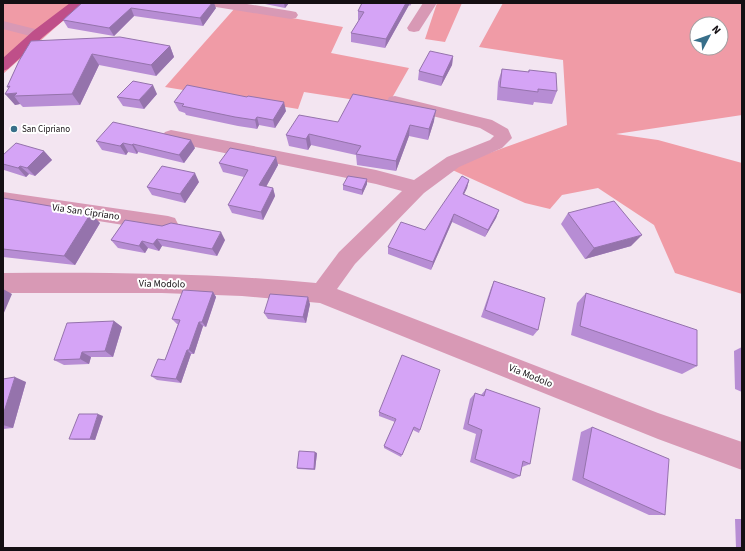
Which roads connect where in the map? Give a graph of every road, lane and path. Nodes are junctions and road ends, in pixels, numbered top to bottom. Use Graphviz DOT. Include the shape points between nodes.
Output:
graph roads {
  1 [pos="78,3"];
  2 [pos="216,3"];
  3 [pos="430,3"];
  4 [pos="291,15"];
  5 [pos="3,25"];
  6 [pos="414,28"];
  7 [pos="38,34"];
  8 [pos="3,66"];
  9 [pos="395,101"];
  10 [pos="171,136"];
  11 [pos="417,188"];
  12 [pos="3,199"];
  13 [pos="168,224"];
  14 [pos="3,283"];
  15 [pos="321,292"];
  16 [pos="742,456"];
  1 -- 7 [label="main road"];
  2 -- 4 [label="street"];
  3 -- 6 [label="street"];
  5 -- 7 [label="street"];
  7 -- 8 [label="main road"];
  9 -- 11 [label="street" via="486,124 498,129 503,136 496,144 453,162"];
  10 -- 11 [label="street" via="376,177"];
  11 -- 15 [label="street" via="347,258"];
  12 -- 13 [label="street, Via San Cipriano"];
  14 -- 15 [label="street, Via Modolo" via="178,283"];
  15 -- 16 [label="street, Via Modolo" via="658,426"];
}
